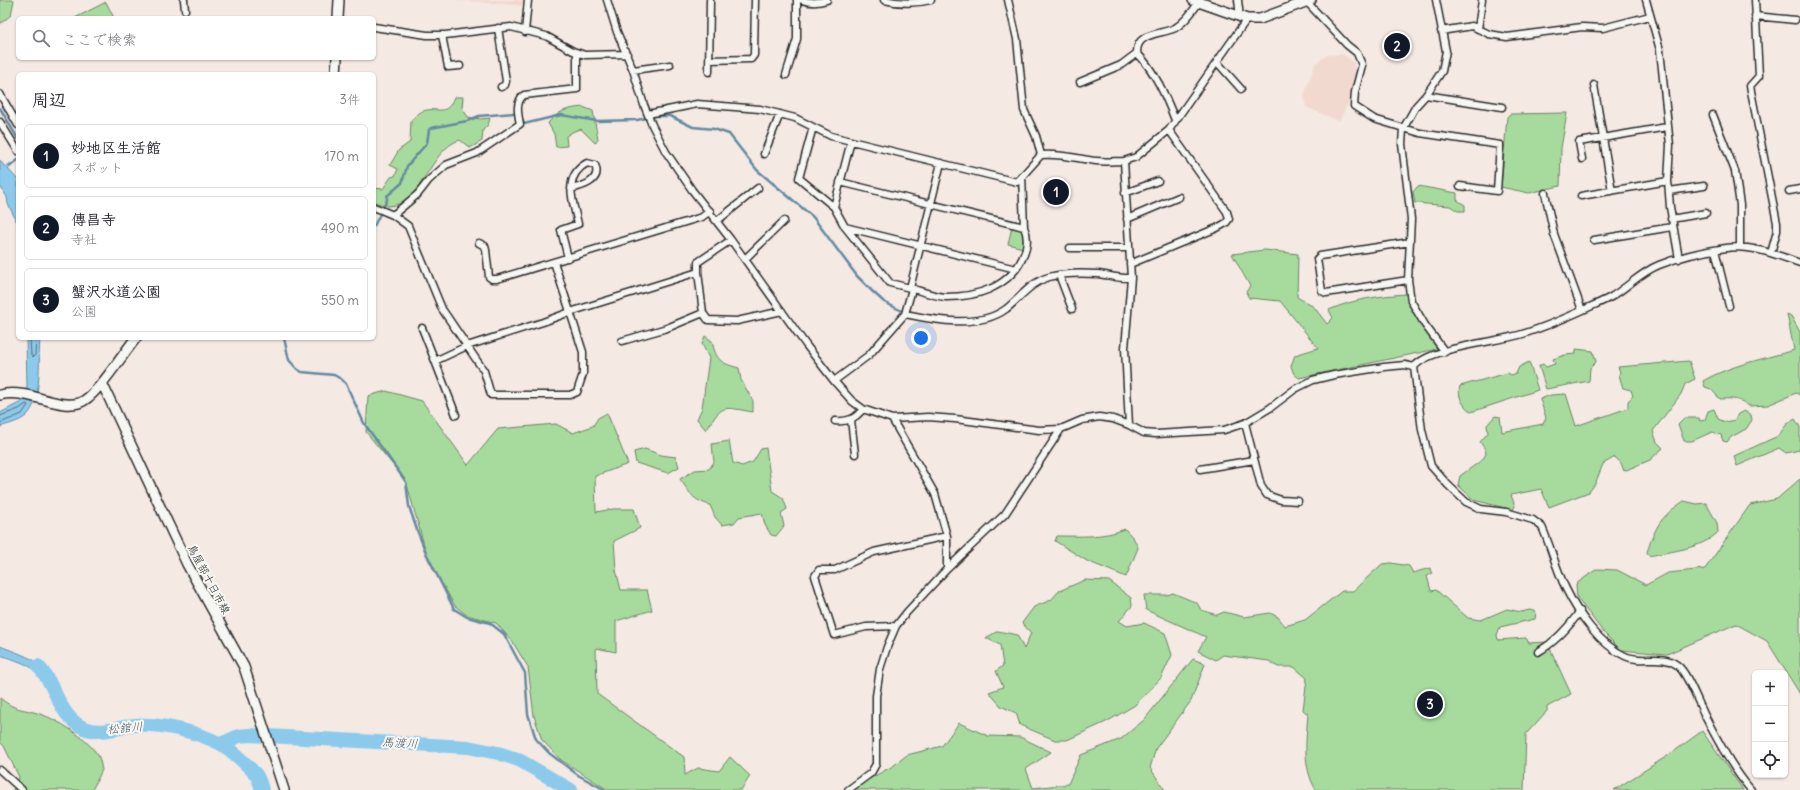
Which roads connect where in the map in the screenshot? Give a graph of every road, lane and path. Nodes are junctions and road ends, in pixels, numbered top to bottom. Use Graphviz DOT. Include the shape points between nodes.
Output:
graph roads {
  1 [pos="184,0"];
  2 [pos="339,0"];
  3 [pos="528,0"];
  4 [pos="607,0"];
  5 [pos="710,0"];
  6 [pos="755,0"];
  7 [pos="796,0"];
  8 [pos="802,0"];
  9 [pos="827,0"];
  10 [pos="884,0"];
  11 [pos="932,0"];
  12 [pos="1008,0"];
  13 [pos="1238,0"];
  14 [pos="1436,0"];
  15 [pos="1482,0"];
  16 [pos="1646,0"];
  17 [pos="1754,0"];
  18 [pos="1196,1"];
  19 [pos="1309,1"];
  20 [pos="185,10"];
  21 [pos="338,16"];
  22 [pos="1650,16"];
  23 [pos="1754,16"];
  24 [pos="1243,19"];
  25 [pos="1794,20"];
  26 [pos="376,27"];
  27 [pos="498,28"];
  28 [pos="1478,29"];
  29 [pos="1441,31"];
  30 [pos="525,32"];
  31 [pos="442,35"];
  32 [pos="577,53"];
  33 [pos="627,54"];
  34 [pos="1137,54"];
  35 [pos="337,60"];
  36 [pos="709,60"];
  37 [pos="1217,62"];
  38 [pos="670,65"];
  39 [pos="460,66"];
  40 [pos="633,70"];
  41 [pos="336,72"];
  42 [pos="709,72"];
  43 [pos="786,75"];
  44 [pos="1080,82"];
  45 [pos="1594,85"];
  46 [pos="501,87"];
  47 [pos="1241,88"];
  48 [pos="0,94"];
  49 [pos="1426,96"];
  50 [pos="1502,107"];
  51 [pos="648,114"];
  52 [pos="780,114"];
  53 [pos="1713,115"];
  54 [pos="1175,120"];
  55 [pos="16,121"];
  56 [pos="0,122"];
  57 [pos="812,127"];
  58 [pos="1667,127"];
  59 [pos="1403,129"];
  60 [pos="1169,130"];
  61 [pos="1603,137"];
  62 [pos="851,141"];
  63 [pos="16,147"];
  64 [pos="764,154"];
  65 [pos="1041,155"];
  66 [pos="1582,159"];
  67 [pos="1124,161"];
  68 [pos="941,163"];
  69 [pos="1022,176"];
  70 [pos="1158,181"];
  71 [pos="1668,181"];
  72 [pos="840,182"];
  73 [pos="1460,186"];
  74 [pos="1704,186"];
  75 [pos="758,188"];
  76 [pos="571,189"];
  77 [pos="1800,189"];
  78 [pos="1612,190"];
  79 [pos="1789,190"];
  80 [pos="1669,191"];
  81 [pos="1545,193"];
  82 [pos="1125,194"];
  83 [pos="1179,196"];
  84 [pos="1582,196"];
  85 [pos="931,203"];
  86 [pos="834,207"];
  87 [pos="376,209"];
  88 [pos="710,212"];
  89 [pos="1706,213"];
  90 [pos="393,215"];
  91 [pos="1127,219"];
  92 [pos="1671,219"];
  93 [pos="717,221"];
  94 [pos="784,221"];
  95 [pos="845,227"];
  96 [pos="1024,227"];
  97 [pos="1672,227"];
  98 [pos="731,240"];
  99 [pos="1594,240"];
  100 [pos="1410,242"];
  101 [pos="479,243"];
  102 [pos="920,246"];
  103 [pos="1740,247"];
  104 [pos="1070,248"];
  105 [pos="1129,248"];
  106 [pos="1715,250"];
  107 [pos="1771,253"];
  108 [pos="568,258"];
  109 [pos="745,259"];
  110 [pos="1679,259"];
  111 [pos="554,262"];
  112 [pos="1800,263"];
  113 [pos="1130,264"];
  114 [pos="1016,270"];
  115 [pos="698,272"];
  116 [pos="1059,274"];
  117 [pos="1130,278"];
  118 [pos="1408,280"];
  119 [pos="911,288"];
  120 [pos="1729,306"];
  121 [pos="1072,309"];
  122 [pos="1582,310"];
  123 [pos="782,311"];
  124 [pos="570,312"];
  125 [pos="703,313"];
  126 [pos="905,314"];
  127 [pos="422,328"];
  128 [pos="134,340"];
  129 [pos="622,341"];
  130 [pos="467,346"];
  131 [pos="1445,352"];
  132 [pos="435,361"];
  133 [pos="1414,367"];
  134 [pos="834,381"];
  135 [pos="102,383"];
  136 [pos="0,395"];
  137 [pos="863,409"];
  138 [pos="456,415"];
  139 [pos="892,419"];
  140 [pos="851,420"];
  141 [pos="835,421"];
  142 [pos="1245,423"];
  143 [pos="1129,425"];
  144 [pos="1061,429"];
  145 [pos="855,454"];
  146 [pos="1254,460"];
  147 [pos="1200,469"];
  148 [pos="1298,501"];
  149 [pos="947,536"];
  150 [pos="947,569"];
  151 [pos="1580,612"];
  152 [pos="896,626"];
  153 [pos="1538,652"];
  154 [pos="0,770"];
  155 [pos="22,790"];
  156 [pos="284,790"];
  157 [pos="848,790"];
  158 [pos="1751,790"];
  1 -- 20 [label="street"];
  2 -- 21 [label="main road"];
  3 -- 30 [label="street"];
  4 -- 33 [label="street"];
  5 -- 36 [label="street"];
  6 -- 36 [label="street" via="754,55 751,59"];
  7 -- 43 [label="street" via="797,39"];
  8 -- 9 [label="street"];
  10 -- 11 [label="street" via="899,4"];
  12 -- 65 [label="street" via="1017,39 1024,110 1036,136"];
  13 -- 24 [label="street"];
  14 -- 29 [label="street"];
  15 -- 28 [label="street"];
  16 -- 22 [label="street"];
  17 -- 23 [label="street"];
  18 -- 24 [label="main road"];
  18 -- 34 [label="street" via="1193,11 1176,27 1151,34 1141,40 1136,47"];
  19 -- 24 [label="main road" via="1260,20"];
  19 -- 59 [label="street" via="1357,53 1362,65 1354,106 1374,119"];
  22 -- 28 [label="street" via="1603,28 1582,27 1507,37"];
  22 -- 58 [label="street" via="1660,50"];
  23 -- 25 [label="street"];
  23 -- 107 [label="street" via="1759,76 1750,86 1777,223"];
  24 -- 37 [label="street"];
  26 -- 31 [label="street" via="427,36"];
  27 -- 30 [label="street" via="510,27"];
  27 -- 31 [label="street"];
  27 -- 46 [label="street" via="506,81"];
  28 -- 29 [label="street" via="1467,26"];
  29 -- 49 [label="street" via="1446,52 1442,71"];
  30 -- 32 [label="street" via="546,36"];
  31 -- 39 [label="street" via="448,67"];
  32 -- 33 [label="street"];
  32 -- 90 [label="street" via="576,89 524,95 518,104 520,124 476,153 446,165 410,202"];
  33 -- 40 [label="street"];
  34 -- 44 [label="street" via="1121,65"];
  34 -- 54 [label="street" via="1162,89"];
  35 -- 41 [label="main road"];
  36 -- 42 [label="street"];
  37 -- 47 [label="street"];
  37 -- 54 [label="street"];
  38 -- 40 [label="street"];
  40 -- 51 [label="street"];
  45 -- 61 [label="street"];
  48 -- 55 [label="street"];
  49 -- 50 [label="street"];
  49 -- 59 [label="street" via="1416,106"];
  51 -- 52 [label="street" via="697,104 760,109"];
  51 -- 88 [label="street" via="666,152"];
  52 -- 57 [label="street"];
  52 -- 64 [label="street"];
  53 -- 103 [label="street" via="1735,171 1740,205"];
  54 -- 60 [label="street"];
  56 -- 63 [label="street"];
  57 -- 62 [label="street" via="831,136"];
  57 -- 86 [label="street" via="800,178"];
  58 -- 61 [label="street"];
  58 -- 71 [label="street" via="1670,145"];
  59 -- 73 [label="street" via="1500,145 1497,191"];
  59 -- 100 [label="street" via="1402,144 1411,219"];
  60 -- 67 [label="street" via="1136,156"];
  60 -- 113 [label="street" via="1227,212 1229,219 1217,228"];
  61 -- 66 [label="street" via="1579,142"];
  61 -- 78 [label="street"];
  62 -- 68 [label="street"];
  62 -- 72 [label="street"];
  65 -- 67 [label="street" via="1097,162"];
  65 -- 69 [label="street"];
  67 -- 82 [label="street"];
  68 -- 69 [label="street" via="1017,182"];
  68 -- 85 [label="street"];
  69 -- 96 [label="street"];
  70 -- 82 [label="street"];
  71 -- 78 [label="street"];
  71 -- 80 [label="street"];
  72 -- 85 [label="street"];
  72 -- 86 [label="street"];
  74 -- 80 [label="street"];
  75 -- 93 [label="street"];
  76 -- 76 [label="street" via="573,176 579,168 587,163 595,165 596,175 591,182"];
  76 -- 108 [label="street" via="578,224 561,230"];
  77 -- 79 [label="street"];
  78 -- 84 [label="street"];
  80 -- 92 [label="street"];
  81 -- 122 [label="street" via="1554,234"];
  82 -- 91 [label="street"];
  83 -- 91 [label="street"];
  85 -- 96 [label="street"];
  85 -- 102 [label="street"];
  86 -- 95 [label="street"];
  87 -- 90 [label="street"];
  88 -- 93 [label="street"];
  88 -- 108 [label="street" via="702,217"];
  89 -- 92 [label="street"];
  90 -- 130 [label="street" via="408,226 442,309"];
  91 -- 105 [label="street"];
  92 -- 97 [label="street"];
  93 -- 98 [label="street"];
  94 -- 109 [label="street"];
  95 -- 102 [label="street"];
  95 -- 119 [label="street" via="890,283"];
  96 -- 114 [label="street" via="1027,233 1026,250"];
  97 -- 99 [label="street"];
  97 -- 110 [label="street"];
  98 -- 109 [label="street"];
  98 -- 115 [label="street" via="698,262"];
  100 -- 118 [label="street"];
  100 -- 118 [label="street" via="1320,256 1317,259 1322,291 1326,293"];
  101 -- 111 [label="street" via="485,246 488,273 492,279"];
  102 -- 114 [label="street"];
  102 -- 119 [label="street"];
  103 -- 106 [label="street"];
  103 -- 107 [label="street"];
  104 -- 105 [label="street"];
  105 -- 113 [label="street"];
  106 -- 110 [label="street"];
  106 -- 120 [label="street"];
  107 -- 112 [label="street"];
  108 -- 111 [label="street"];
  109 -- 123 [label="street"];
  110 -- 122 [label="street" via="1643,273 1626,288"];
  111 -- 124 [label="street"];
  113 -- 117 [label="street"];
  114 -- 119 [label="street" via="992,289 978,294 945,297"];
  115 -- 124 [label="street"];
  115 -- 125 [label="street"];
  116 -- 117 [label="street" via="1096,274 1120,279"];
  116 -- 121 [label="street"];
  116 -- 126 [label="street" via="1033,284 1004,311 983,319 943,322"];
  117 -- 143 [label="street" via="1125,348"];
  118 -- 131 [label="street" via="1411,301"];
  119 -- 126 [label="street"];
  122 -- 131 [label="street" via="1518,335"];
  123 -- 125 [label="street" via="738,321 708,320"];
  123 -- 134 [label="street"];
  124 -- 130 [label="street"];
  124 -- 130 [label="street" via="583,352 583,374 577,392 570,395 491,395 484,371"];
  125 -- 129 [label="street" via="667,328"];
  126 -- 134 [label="street" via="869,355"];
  127 -- 132 [label="street"];
  128 -- 135 [label="main road"];
  130 -- 132 [label="street"];
  131 -- 133 [label="street" via="1419,361"];
  132 -- 138 [label="street"];
  133 -- 142 [label="street" via="1384,367 1313,380 1295,389"];
  133 -- 151 [label="street" via="1422,430 1432,466 1466,502 1481,509 1506,512 1533,520 1542,527 1566,588"];
  134 -- 137 [label="street"];
  135 -- 136 [label="main road" via="88,399 80,403 64,404 20,394"];
  135 -- 156 [label="main road, 鳥屋部十日市線" via="187,564 244,667"];
  137 -- 139 [label="street"];
  137 -- 140 [label="street"];
  139 -- 144 [label="street" via="928,417 1039,430"];
  139 -- 149 [label="street" via="935,494"];
  140 -- 141 [label="street"];
  140 -- 145 [label="street"];
  142 -- 143 [label="street" via="1224,430 1156,434 1144,433"];
  142 -- 146 [label="street"];
  143 -- 144 [label="street" via="1099,417 1082,420"];
  144 -- 150 [label="street" via="1005,514"];
  146 -- 147 [label="street"];
  146 -- 148 [label="street" via="1261,486 1267,495 1281,500"];
  149 -- 150 [label="street"];
  149 -- 152 [label="street" via="874,552 835,570 819,570 816,576 834,635 866,628"];
  150 -- 152 [label="street"];
  151 -- 153 [label="street" via="1573,623"];
  151 -- 158 [label="street" via="1610,648 1619,654 1627,658 1665,659 1684,672 1706,718"];
  152 -- 157 [label="street" via="880,669 876,696 876,764 872,772"];
  154 -- 155 [label="street"];
}
